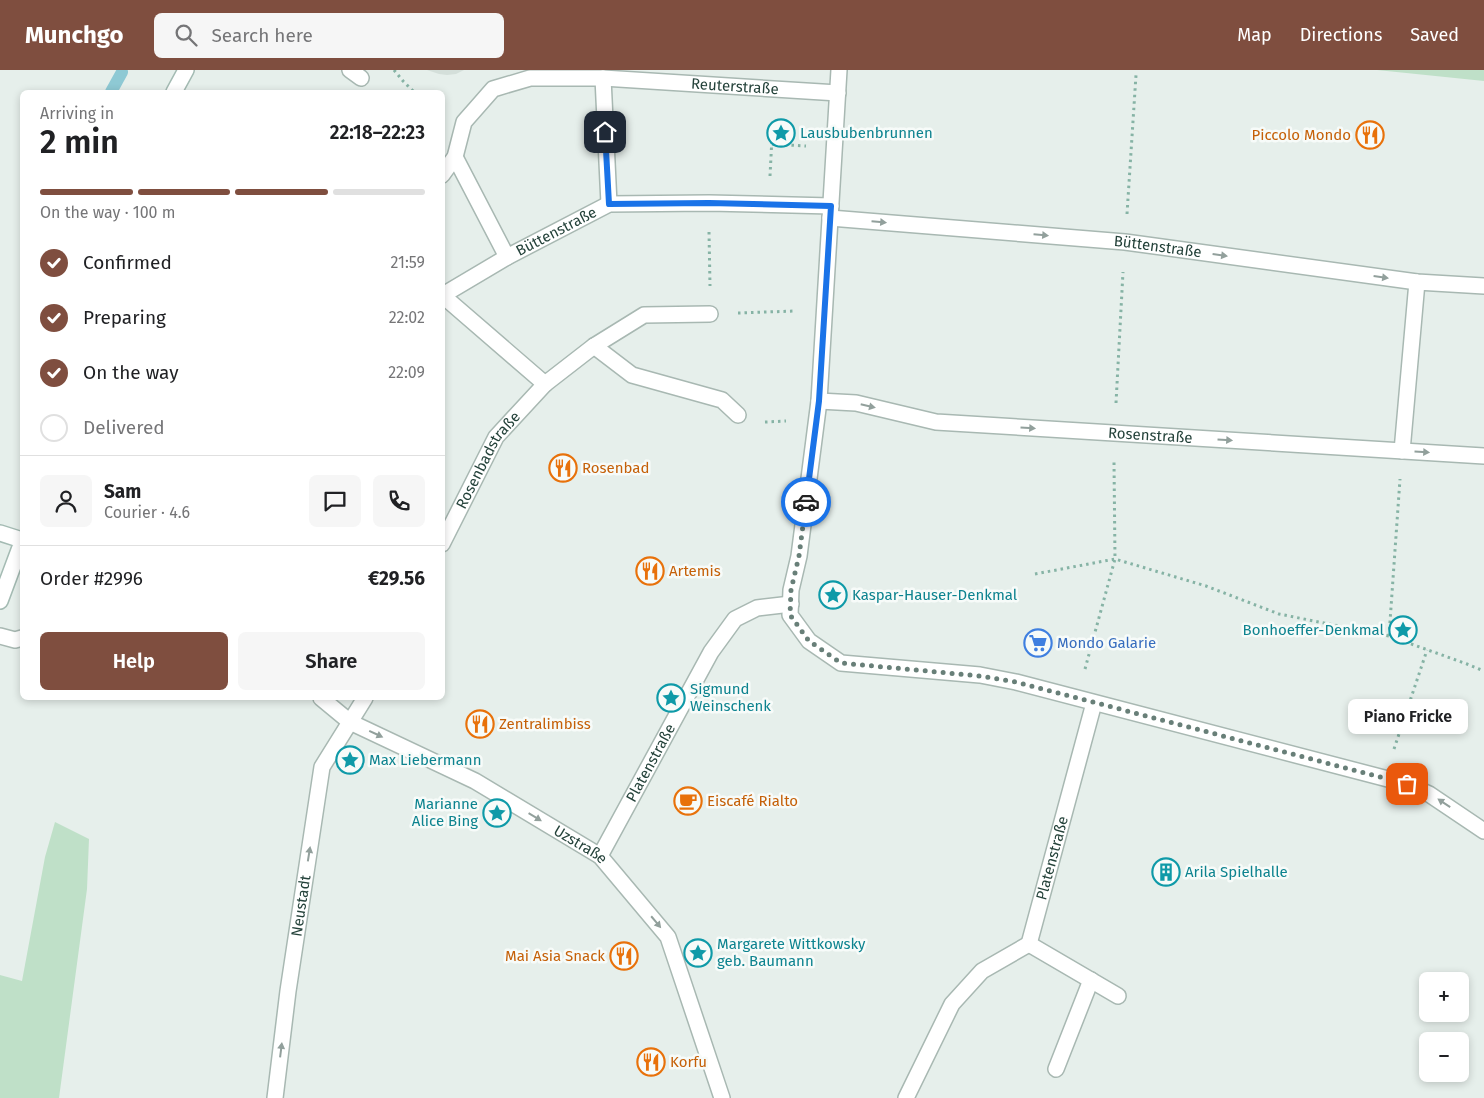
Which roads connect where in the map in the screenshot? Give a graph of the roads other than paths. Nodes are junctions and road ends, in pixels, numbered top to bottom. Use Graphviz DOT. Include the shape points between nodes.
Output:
graph roads {
  1 [pos="186,70"];
  2 [pos="839,70"];
  3 [pos="603,78"];
  4 [pos="175,90"];
  5 [pos="838,93"];
  6 [pos="455,157"];
  7 [pos="445,171"];
  8 [pos="609,204"];
  9 [pos="831,212"];
  10 [pos="507,257"];
  11 [pos="1418,282"];
  12 [pos="1484,286"];
  13 [pos="445,294"];
  14 [pos="445,297"];
  15 [pos="710,314"];
  16 [pos="594,346"];
  17 [pos="545,384"];
  18 [pos="819,401"];
  19 [pos="738,415"];
  20 [pos="1402,451"];
  21 [pos="1484,456"];
  22 [pos="0,533"];
  23 [pos="445,538"];
  24 [pos="20,540"];
  25 [pos="20,546"];
  26 [pos="0,601"];
  27 [pos="791,604"];
  28 [pos="0,636"];
  29 [pos="20,638"];
  30 [pos="323,700"];
  31 [pos="364,700"];
  32 [pos="1094,703"];
  33 [pos="350,722"];
  34 [pos="1484,831"];
  35 [pos="600,856"];
  36 [pos="1029,944"];
  37 [pos="1091,980"];
  38 [pos="1118,996"];
  39 [pos="1056,1069"];
  40 [pos="276,1098"];
  41 [pos="722,1098"];
  42 [pos="906,1098"];
  1 -- 4 [label="street"];
  2 -- 5 [label="street"];
  3 -- 5 [label="street, Reuterstraße"];
  3 -- 6 [label="street, Reuterstraße" via="530,78 493,89 464,122"];
  3 -- 8 [label="street"];
  5 -- 9 [label="street"];
  6 -- 7 [label="street, Reuterstraße"];
  6 -- 10 [label="street"];
  8 -- 9 [label="street, Büttenstraße" via="768,204"];
  8 -- 10 [label="street, Büttenstraße"];
  9 -- 11 [label="street, Büttenstraße, one-way" via="1125,242"];
  9 -- 18 [label="street"];
  10 -- 13 [label="street, Büttenstraße"];
  11 -- 12 [label="street, Büttenstraße"];
  11 -- 20 [label="street"];
  14 -- 17 [label="street"];
  15 -- 16 [label="street, Rosenbadstraße" via="644,315"];
  16 -- 17 [label="street, Rosenbadstraße"];
  16 -- 19 [label="street" via="632,375 722,400"];
  17 -- 23 [label="street, Rosenbadstraße" via="496,437"];
  18 -- 20 [label="street, Rosenstraße, one-way" via="856,403 936,422"];
  18 -- 27 [label="street"];
  20 -- 21 [label="street, Rosenstraße, one-way"];
  22 -- 24 [label="street"];
  25 -- 26 [label="street"];
  27 -- 32 [label="street" via="790,615 809,641 841,663 980,676"];
  27 -- 35 [label="street, Platenstraße" via="757,608 735,619 711,652"];
  28 -- 29 [label="street"];
  30 -- 33 [label="street, Uzstraße"];
  31 -- 33 [label="street"];
  34 -- 32 [label="street, one-way" via="1429,794 1407,784"];
  32 -- 36 [label="street, Platenstraße"];
  33 -- 35 [label="street, Uzstraße, one-way" via="475,781"];
  40 -- 33 [label="street, Neustadt, one-way" via="288,990 322,767"];
  35 -- 41 [label="street, Uzstraße, one-way" via="668,937"];
  36 -- 37 [label="street"];
  36 -- 42 [label="street" via="982,971 952,1004"];
  37 -- 38 [label="street"];
  37 -- 39 [label="street"];
}
